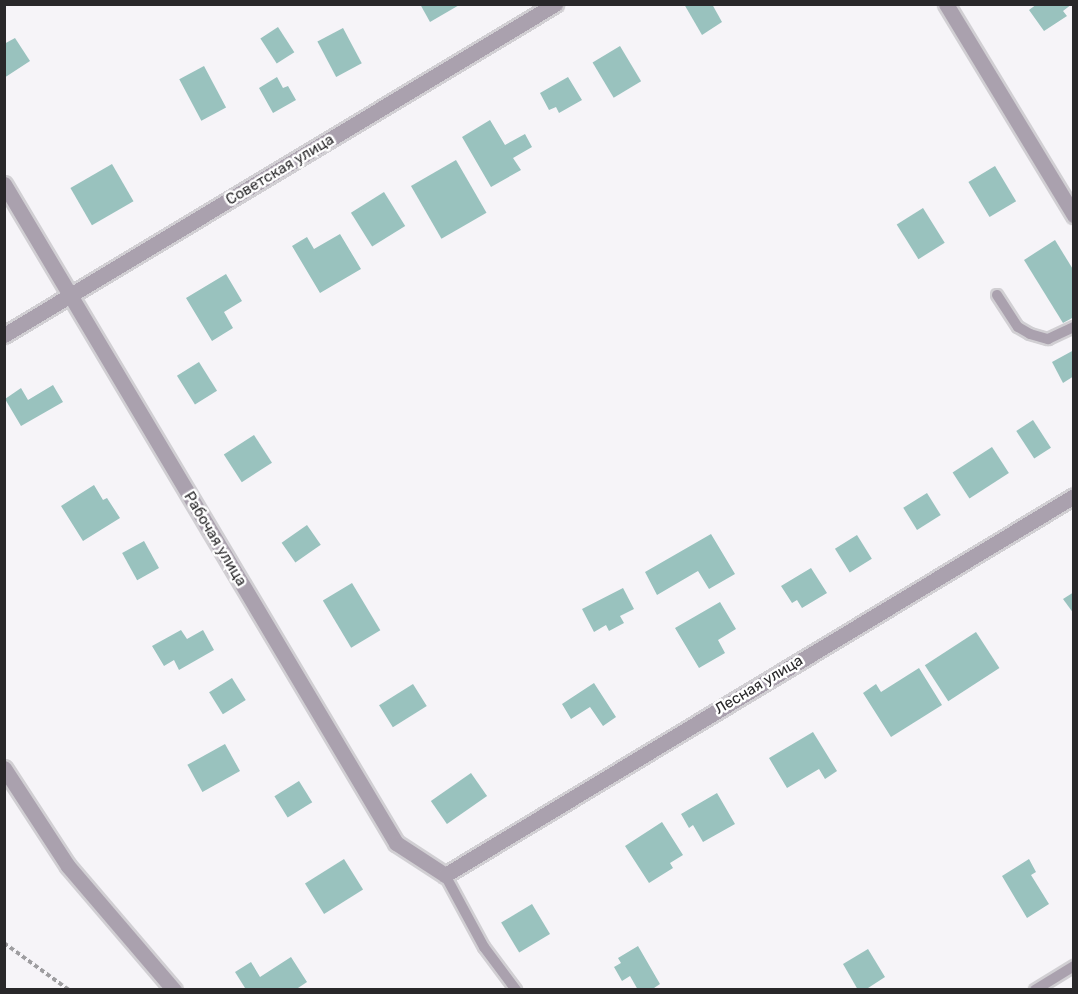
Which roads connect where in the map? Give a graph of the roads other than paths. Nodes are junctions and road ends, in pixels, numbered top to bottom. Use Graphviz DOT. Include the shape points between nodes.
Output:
graph roads {
  1 [pos="555,4"];
  2 [pos="946,4"];
  3 [pos="4,184"];
  4 [pos="1074,215"];
  5 [pos="70,295"];
  6 [pos="997,295"];
  7 [pos="1074,327"];
  8 [pos="4,335"];
  9 [pos="1074,496"];
  10 [pos="4,768"];
  11 [pos="445,875"];
  12 [pos="1074,966"];
  13 [pos="174,990"];
  14 [pos="516,990"];
  15 [pos="1035,990"];
  1 -- 5 [label="street, Советская улица"];
  2 -- 4 [label="street"];
  3 -- 5 [label="street, Рабочая улица"];
  5 -- 8 [label="street, Советская улица"];
  5 -- 11 [label="street, Рабочая улица" via="396,843"];
  6 -- 7 [label="lane" via="1018,327 1030,334 1048,339"];
  9 -- 11 [label="street, Лесная улица"];
  10 -- 13 [label="street" via="68,866"];
  11 -- 14 [label="lane" via="484,947"];
  12 -- 15 [label="lane"];
}
